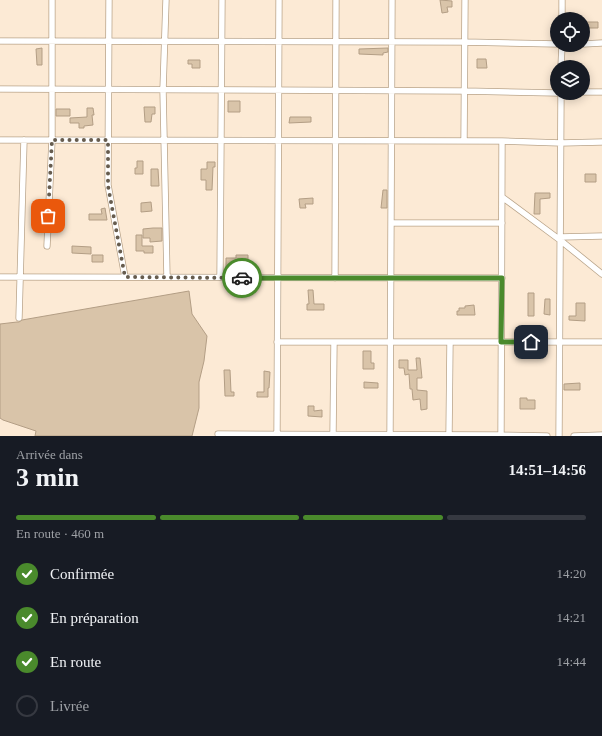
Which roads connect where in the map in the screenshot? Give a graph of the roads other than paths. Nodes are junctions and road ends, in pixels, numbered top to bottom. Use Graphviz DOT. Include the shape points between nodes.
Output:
graph roads {
  1 [pos="52,0"];
  2 [pos="109,0"];
  3 [pos="166,0"];
  4 [pos="222,0"];
  5 [pos="279,0"];
  6 [pos="336,0"];
  7 [pos="392,0"];
  8 [pos="465,0"];
  9 [pos="562,0"];
  10 [pos="562,12"];
  11 [pos="0,41"];
  12 [pos="52,41"];
  13 [pos="109,41"];
  14 [pos="166,41"];
  15 [pos="222,42"];
  16 [pos="279,42"];
  17 [pos="336,42"];
  18 [pos="464,42"];
  19 [pos="392,43"];
  20 [pos="602,43"];
  21 [pos="550,44"];
  22 [pos="590,44"];
  23 [pos="0,89"];
  24 [pos="52,90"];
  25 [pos="109,90"];
  26 [pos="163,90"];
  27 [pos="279,90"];
  28 [pos="221,91"];
  29 [pos="336,91"];
  30 [pos="392,91"];
  31 [pos="464,91"];
  32 [pos="590,92"];
  33 [pos="602,92"];
  34 [pos="550,93"];
  35 [pos="561,100"];
  36 [pos="0,140"];
  37 [pos="24,140"];
  38 [pos="52,140"];
  39 [pos="108,140"];
  40 [pos="164,141"];
  41 [pos="221,141"];
  42 [pos="279,141"];
  43 [pos="336,141"];
  44 [pos="464,141"];
  45 [pos="502,141"];
  46 [pos="391,142"];
  47 [pos="602,142"];
  48 [pos="561,143"];
  49 [pos="502,197"];
  50 [pos="391,223"];
  51 [pos="502,223"];
  52 [pos="602,236"];
  53 [pos="560,239"];
  54 [pos="47,246"];
  55 [pos="602,274"];
  56 [pos="0,277"];
  57 [pos="20,277"];
  58 [pos="125,277"];
  59 [pos="167,277"];
  60 [pos="220,278"];
  61 [pos="278,278"];
  62 [pos="335,278"];
  63 [pos="502,278"];
  64 [pos="391,279"];
  65 [pos="19,318"];
  66 [pos="278,342"];
  67 [pos="334,342"];
  68 [pos="390,342"];
  69 [pos="450,342"];
  70 [pos="501,342"];
  71 [pos="560,342"];
  72 [pos="602,342"];
  73 [pos="218,434"];
  74 [pos="333,434"];
  75 [pos="449,434"];
  76 [pos="277,435"];
  77 [pos="390,435"];
  78 [pos="501,435"];
  79 [pos="602,435"];
  80 [pos="548,436"];
  81 [pos="559,436"];
  82 [pos="574,436"];
  1 -- 12 [label="street"];
  2 -- 13 [label="street"];
  3 -- 14 [label="street"];
  4 -- 15 [label="street"];
  5 -- 16 [label="street"];
  6 -- 17 [label="street"];
  7 -- 19 [label="street"];
  8 -- 18 [label="street"];
  9 -- 10 [label="street"];
  11 -- 12 [label="street"];
  12 -- 13 [label="street"];
  12 -- 24 [label="street"];
  13 -- 14 [label="street"];
  13 -- 25 [label="street"];
  14 -- 15 [label="street"];
  14 -- 26 [label="street"];
  15 -- 16 [label="street"];
  15 -- 28 [label="street"];
  16 -- 17 [label="street"];
  16 -- 27 [label="street"];
  17 -- 19 [label="street"];
  17 -- 29 [label="street"];
  18 -- 19 [label="street"];
  18 -- 21 [label="street"];
  18 -- 31 [label="street"];
  19 -- 30 [label="street"];
  20 -- 22 [label="street"];
  23 -- 24 [label="street"];
  24 -- 25 [label="street"];
  24 -- 38 [label="street"];
  25 -- 26 [label="street"];
  25 -- 39 [label="street"];
  26 -- 28 [label="street"];
  26 -- 40 [label="street"];
  27 -- 28 [label="street"];
  27 -- 29 [label="street"];
  27 -- 42 [label="street"];
  28 -- 41 [label="street"];
  29 -- 30 [label="street"];
  29 -- 43 [label="street"];
  30 -- 31 [label="street"];
  30 -- 46 [label="street"];
  31 -- 34 [label="street"];
  31 -- 44 [label="street"];
  32 -- 33 [label="street"];
  35 -- 48 [label="street"];
  36 -- 37 [label="street"];
  37 -- 38 [label="street"];
  37 -- 57 [label="street"];
  38 -- 39 [label="street"];
  38 -- 54 [label="street"];
  39 -- 40 [label="street"];
  39 -- 58 [label="street" via="108,186"];
  40 -- 41 [label="street"];
  40 -- 59 [label="street"];
  41 -- 42 [label="street"];
  41 -- 60 [label="street"];
  42 -- 43 [label="street"];
  42 -- 61 [label="street"];
  43 -- 46 [label="street"];
  43 -- 62 [label="street"];
  44 -- 45 [label="street"];
  44 -- 46 [label="street"];
  45 -- 48 [label="street"];
  45 -- 49 [label="street"];
  46 -- 50 [label="street"];
  47 -- 48 [label="street"];
  48 -- 53 [label="street"];
  49 -- 51 [label="street"];
  49 -- 53 [label="street"];
  50 -- 51 [label="street"];
  50 -- 64 [label="street"];
  51 -- 63 [label="street"];
  52 -- 53 [label="street"];
  53 -- 55 [label="street"];
  53 -- 71 [label="street"];
  56 -- 57 [label="street"];
  57 -- 58 [label="street"];
  57 -- 65 [label="street"];
  58 -- 59 [label="street"];
  59 -- 60 [label="street"];
  60 -- 61 [label="street"];
  61 -- 62 [label="street"];
  61 -- 66 [label="street"];
  62 -- 64 [label="street"];
  63 -- 64 [label="street"];
  63 -- 70 [label="street"];
  64 -- 68 [label="street"];
  66 -- 67 [label="street"];
  66 -- 76 [label="street"];
  67 -- 68 [label="street"];
  67 -- 74 [label="street"];
  68 -- 69 [label="street"];
  68 -- 77 [label="street"];
  69 -- 70 [label="street"];
  69 -- 75 [label="street"];
  70 -- 71 [label="street"];
  70 -- 78 [label="street"];
  71 -- 72 [label="street"];
  71 -- 81 [label="street"];
  73 -- 76 [label="street"];
  74 -- 76 [label="street"];
  74 -- 77 [label="street"];
  75 -- 77 [label="street"];
  75 -- 78 [label="street"];
  78 -- 80 [label="street"];
  79 -- 82 [label="street"];
}
